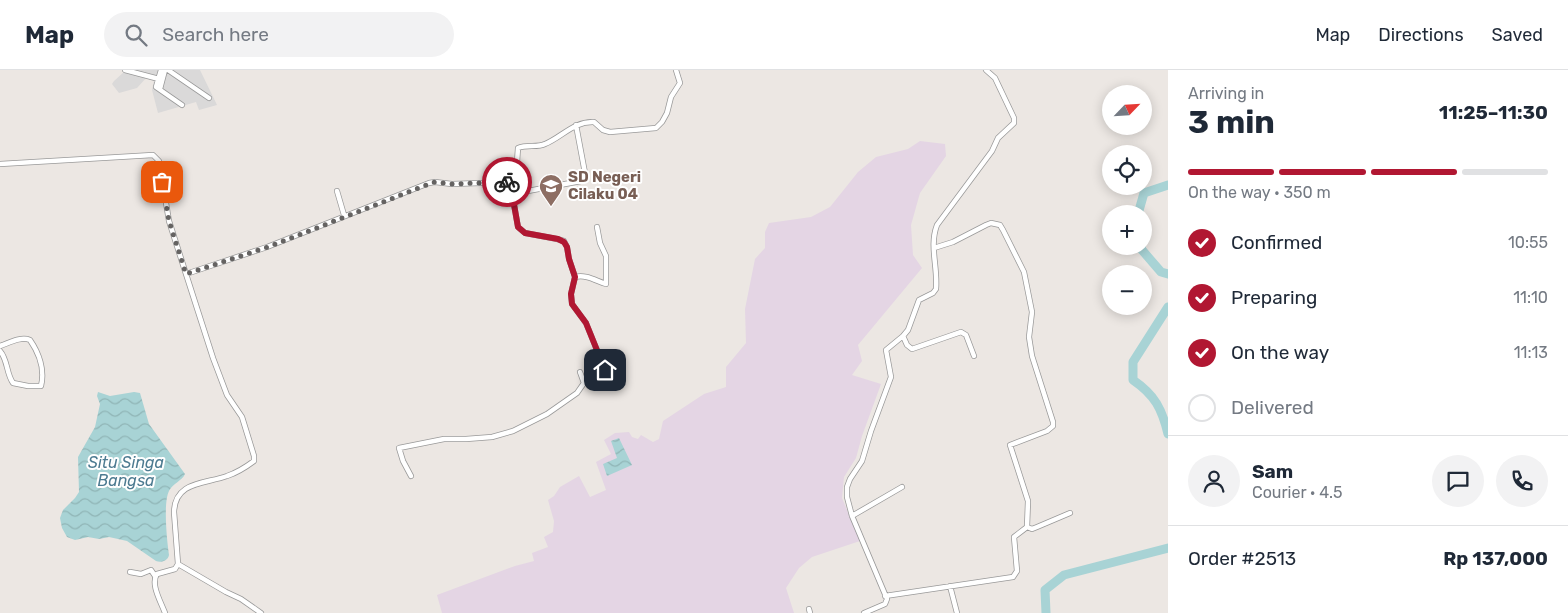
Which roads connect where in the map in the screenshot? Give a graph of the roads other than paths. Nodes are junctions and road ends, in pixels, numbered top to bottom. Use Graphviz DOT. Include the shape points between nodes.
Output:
graph roads {
  1 [pos="125,70"];
  2 [pos="161,70"];
  3 [pos="167,70"];
  4 [pos="676,70"];
  5 [pos="986,70"];
  6 [pos="159,79"];
  7 [pos="160,89"];
  8 [pos="209,98"];
  9 [pos="182,105"];
  10 [pos="576,125"];
  11 [pos="0,164"];
  12 [pos="510,182"];
  13 [pos="337,191"];
  14 [pos="512,194"];
  15 [pos="344,215"];
  16 [pos="597,227"];
  17 [pos="934,248"];
  18 [pos="186,274"];
  19 [pos="575,277"];
  20 [pos="903,336"];
  21 [pos="0,346"];
  22 [pos="0,351"];
  23 [pos="974,356"];
  24 [pos="580,372"];
  25 [pos="584,383"];
  26 [pos="412,476"];
  27 [pos="902,487"];
  28 [pos="1070,513"];
  29 [pos="852,516"];
  30 [pos="1027,527"];
  31 [pos="178,564"];
  32 [pos="130,572"];
  33 [pos="156,576"];
  34 [pos="950,586"];
  35 [pos="885,596"];
  36 [pos="165,613"];
  37 [pos="260,613"];
  38 [pos="864,613"];
  39 [pos="957,613"];
  1 -- 6 [label="street"];
  2 -- 6 [label="street"];
  3 -- 7 [label="street"];
  3 -- 8 [label="street"];
  4 -- 10 [label="street" via="680,83 671,97 667,113 656,128 606,132 594,122"];
  5 -- 17 [label="street" via="995,78 1014,123 998,138 992,151 937,225"];
  6 -- 7 [label="street" via="156,87"];
  7 -- 9 [label="street"];
  10 -- 12 [label="street" via="540,146 518,148 516,176"];
  10 -- 14 [label="street" via="584,179"];
  11 -- 18 [label="street" via="152,155 159,161 169,221"];
  12 -- 14 [label="street"];
  12 -- 15 [label="street" via="435,182"];
  13 -- 15 [label="street"];
  14 -- 19 [label="street" via="518,227 525,233 564,242"];
  15 -- 18 [label="street" via="268,247"];
  16 -- 19 [label="street" via="606,256 606,284 586,276"];
  17 -- 20 [label="street" via="936,289 919,300"];
  17 -- 30 [label="street" via="986,225 1000,225 1024,272 1032,312 1029,337 1032,356 1053,422 1046,431 1010,445 1028,501"];
  18 -- 31 [label="street" via="227,395 242,417 254,461 227,476 192,485 177,497 174,512"];
  19 -- 25 [label="street" via="572,304 586,323 605,371"];
  20 -- 23 [label="street" via="912,349 964,333"];
  20 -- 29 [label="street" via="886,350 892,377 870,431 862,461 848,483 847,497"];
  21 -- 22 [label="street" via="21,339 30,340 43,373 40,386 13,382"];
  24 -- 25 [label="street"];
  25 -- 26 [label="street" via="577,393 547,414 514,431 492,437 444,438 399,448"];
  27 -- 29 [label="street"];
  28 -- 30 [label="street" via="1032,529"];
  29 -- 35 [label="street"];
  30 -- 34 [label="street" via="1014,537 1015,575"];
  31 -- 33 [label="street" via="175,570"];
  31 -- 37 [label="street"];
  32 -- 33 [label="street" via="141,574 151,570"];
  33 -- 36 [label="street" via="154,584"];
  34 -- 35 [label="street"];
  34 -- 39 [label="street"];
  35 -- 38 [label="street" via="885,604"];
}
